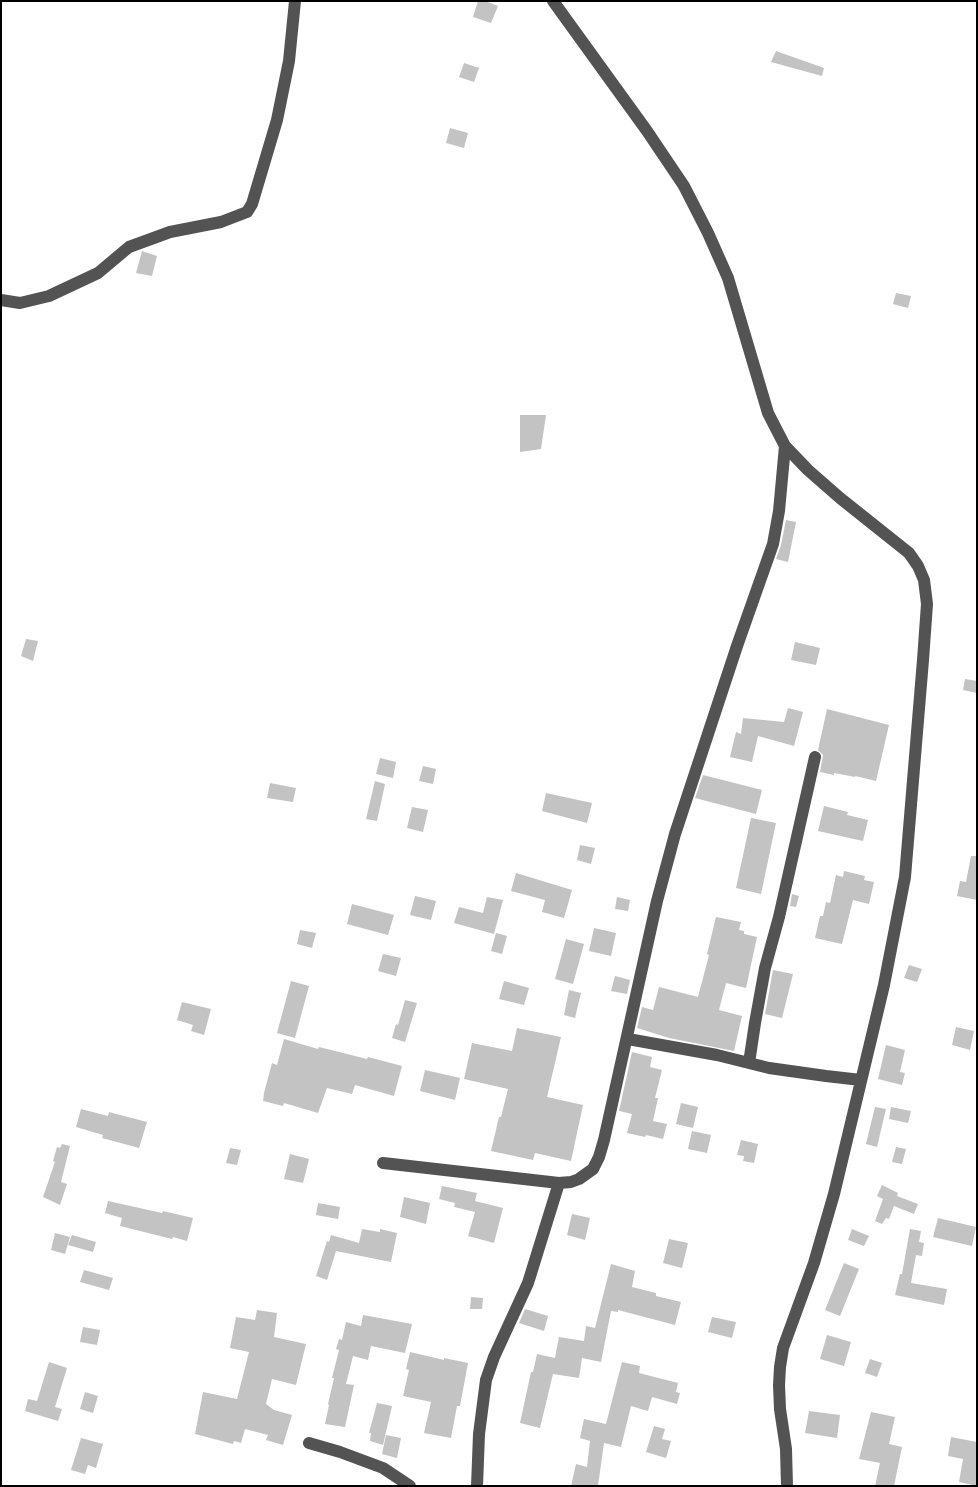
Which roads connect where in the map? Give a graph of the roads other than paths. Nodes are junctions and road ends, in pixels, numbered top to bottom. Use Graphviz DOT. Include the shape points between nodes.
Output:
graph roads {
  1 [pos="295,1"];
  2 [pos="554,1"];
  3 [pos="1,300"];
  4 [pos="785,446"];
  5 [pos="815,757"];
  6 [pos="628,1039"];
  7 [pos="749,1063"];
  8 [pos="861,1080"];
  9 [pos="383,1163"];
  10 [pos="559,1182"];
  11 [pos="308,1443"];
  12 [pos="410,1486"];
  13 [pos="477,1486"];
  14 [pos="787,1486"];
  1 -- 3 [label="street" via="289,61 277,120 247,212 221,222 170,232 129,247 98,273 49,296 20,303"];
  2 -- 4 [label="street" via="684,186 728,278 768,413"];
  4 -- 6 [label="street" via="773,544 675,834"];
  4 -- 8 [label="street" via="840,498 909,553 924,580 927,604 905,877 884,986"];
  5 -- 7 [label="street" via="780,917 765,968"];
  6 -- 7 [label="street"];
  6 -- 10 [label="street" via="599,1157 587,1174 571,1182"];
  7 -- 8 [label="street" via="798,1073"];
  8 -- 14 [label="street" via="825,1228 788,1331 780,1367"];
  9 -- 10 [label="street"];
  10 -- 13 [label="street" via="528,1283 486,1380"];
  11 -- 12 [label="street" via="383,1468"];
}
